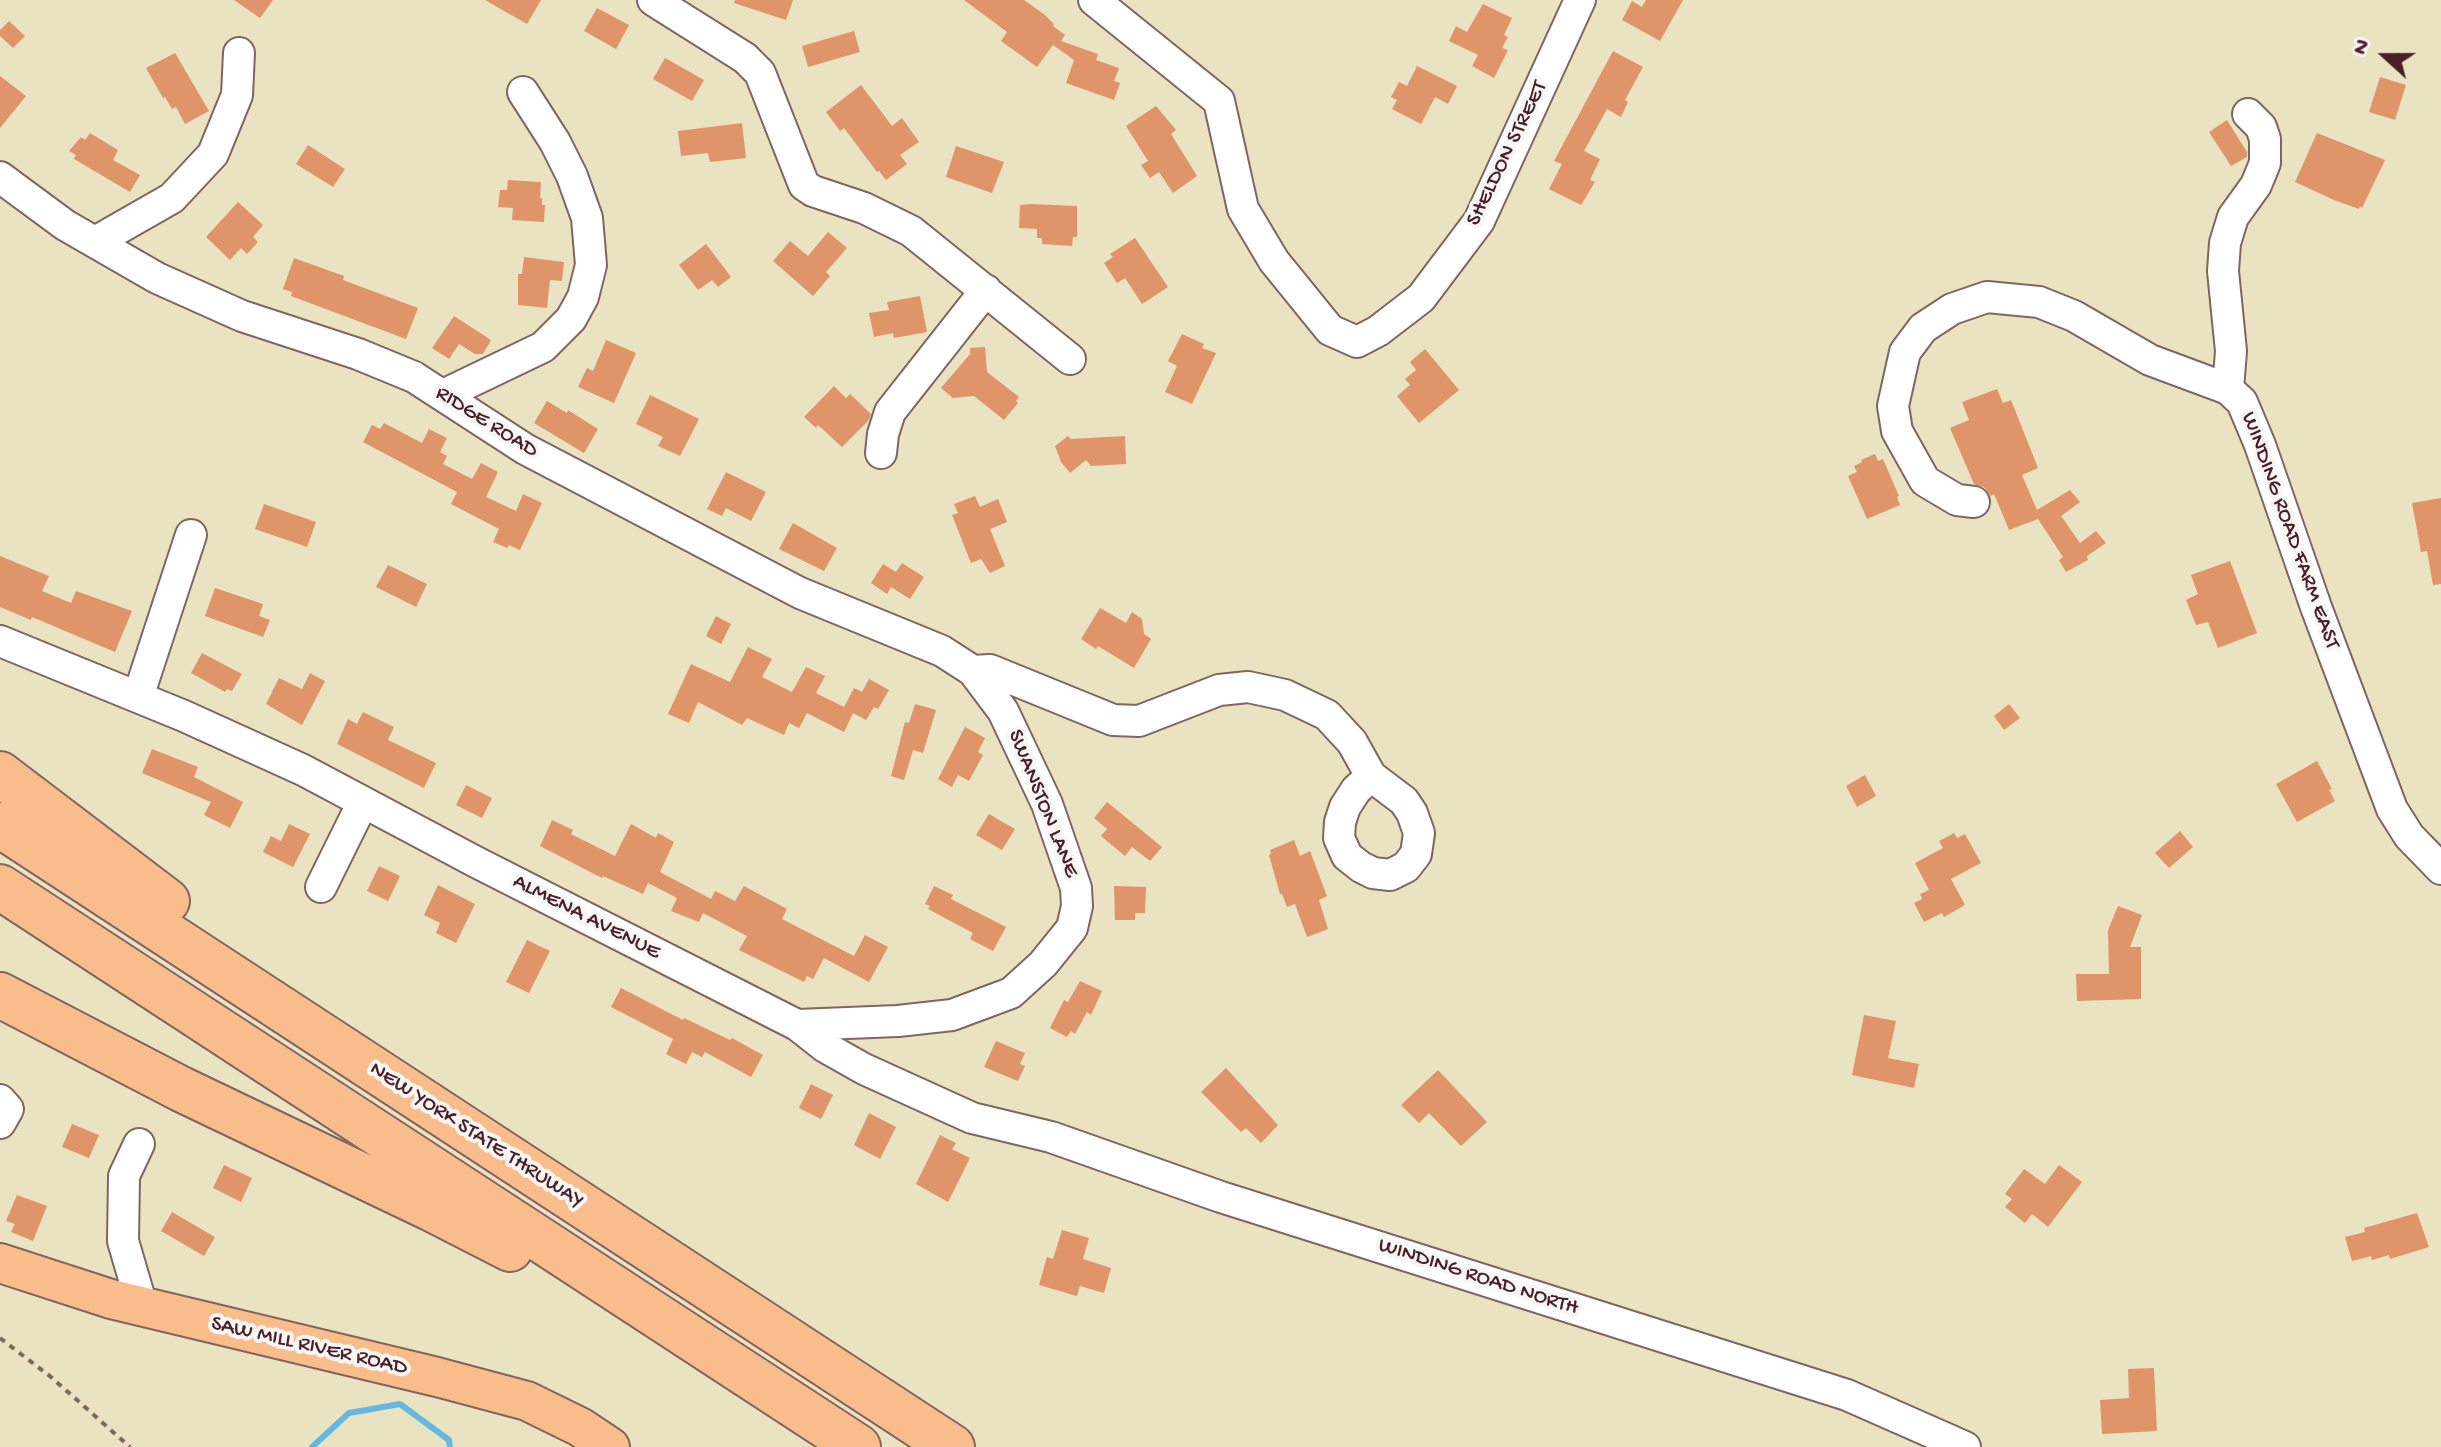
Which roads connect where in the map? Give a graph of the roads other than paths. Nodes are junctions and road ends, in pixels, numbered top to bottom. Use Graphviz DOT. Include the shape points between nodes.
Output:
graph roads {
  1 [pos="653,0"];
  2 [pos="1094,0"];
  3 [pos="1580,0"];
  4 [pos="239,53"];
  5 [pos="523,92"];
  6 [pos="2248,114"];
  7 [pos="0,177"];
  8 [pos="95,242"];
  9 [pos="986,290"];
  10 [pos="1070,359"];
  11 [pos="2228,389"];
  12 [pos="443,395"];
  13 [pos="881,453"];
  14 [pos="1974,502"];
  15 [pos="191,535"];
  16 [pos="0,641"];
  17 [pos="973,671"];
  18 [pos="138,697"];
  19 [pos="0,774"];
  20 [pos="1371,776"];
  21 [pos="363,802"];
  22 [pos="0,825"];
  23 [pos="2441,869"];
  24 [pos="0,887"];
  25 [pos="321,887"];
  26 [pos="0,995"];
  27 [pos="797,1025"];
  28 [pos="390,1080"];
  29 [pos="0,1100"];
  30 [pos="986,1122"];
  31 [pos="0,1123"];
  32 [pos="139,1144"];
  33 [pos="0,1263"];
  34 [pos="142,1306"];
  35 [pos="751,1377"];
  36 [pos="610,1447"];
  37 [pos="858,1447"];
  38 [pos="952,1447"];
  39 [pos="1965,1447"];
  1 -- 9 [label="street" via="735,51 760,73 804,185 911,231"];
  2 -- 3 [label="street, SHELDON STREET" via="1219,101 1243,209 1274,261 1330,330 1357,342 1421,298 1479,221"];
  4 -- 8 [label="street" via="237,95 213,154 172,198"];
  5 -- 12 [label="street" via="555,142 587,218 591,265 583,297 571,319 543,347"];
  6 -- 11 [label="street" via="2261,127 2265,163 2233,217 2225,243"];
  7 -- 8 [label="street, RIDGE ROAD"];
  8 -- 12 [label="street, RIDGE ROAD" via="228,310 358,354"];
  9 -- 10 [label="street"];
  9 -- 13 [label="street" via="890,412"];
  11 -- 14 [label="street, WINDING ROAD FARM EAST" via="2150,360 2039,302 1987,297 1952,309 1923,328 1905,352 1893,406 1897,431 1925,481 1957,500"];
  11 -- 23 [label="street, WINDING ROAD FARM EAST" via="2242,402 2260,445 2392,809"];
  12 -- 17 [label="street, RIDGE ROAD" via="525,449 800,593 942,651"];
  15 -- 18 [label="street"];
  16 -- 18 [label="street, ALMENA AVENUE"];
  17 -- 20 [label="street" via="990,670 1113,720 1139,721 1219,690 1248,687 1285,695 1327,715 1352,742"];
  17 -- 27 [label="street, SWANSTON LANE" via="1003,711 1047,804 1076,888 1072,928 1011,993 952,1015"];
  18 -- 21 [label="street, ALMENA AVENUE"];
  19 -- 28 [label="highway" via="244,960"];
  21 -- 25 [label="street"];
  21 -- 27 [label="street, ALMENA AVENUE"];
  22 -- 28 [label="highway, NEW YORK STATE THRUWAY"];
  24 -- 35 [label="highway"];
  26 -- 35 [label="highway" via="451,1219"];
  27 -- 30 [label="street, ALMENA AVENUE" via="864,1069"];
  28 -- 38 [label="highway, NEW YORK STATE THRUWAY"];
  29 -- 31 [label="street" via="8,1109"];
  30 -- 39 [label="street, WINDING ROAD NORTH" via="1051,1137 1221,1197 1847,1395"];
  32 -- 34 [label="street" via="124,1176 123,1241"];
  33 -- 34 [label="main road, SAW MILL RIVER ROAD"];
  34 -- 36 [label="main road, SAW MILL RIVER ROAD" via="527,1401"];
  35 -- 37 [label="highway"];
}
